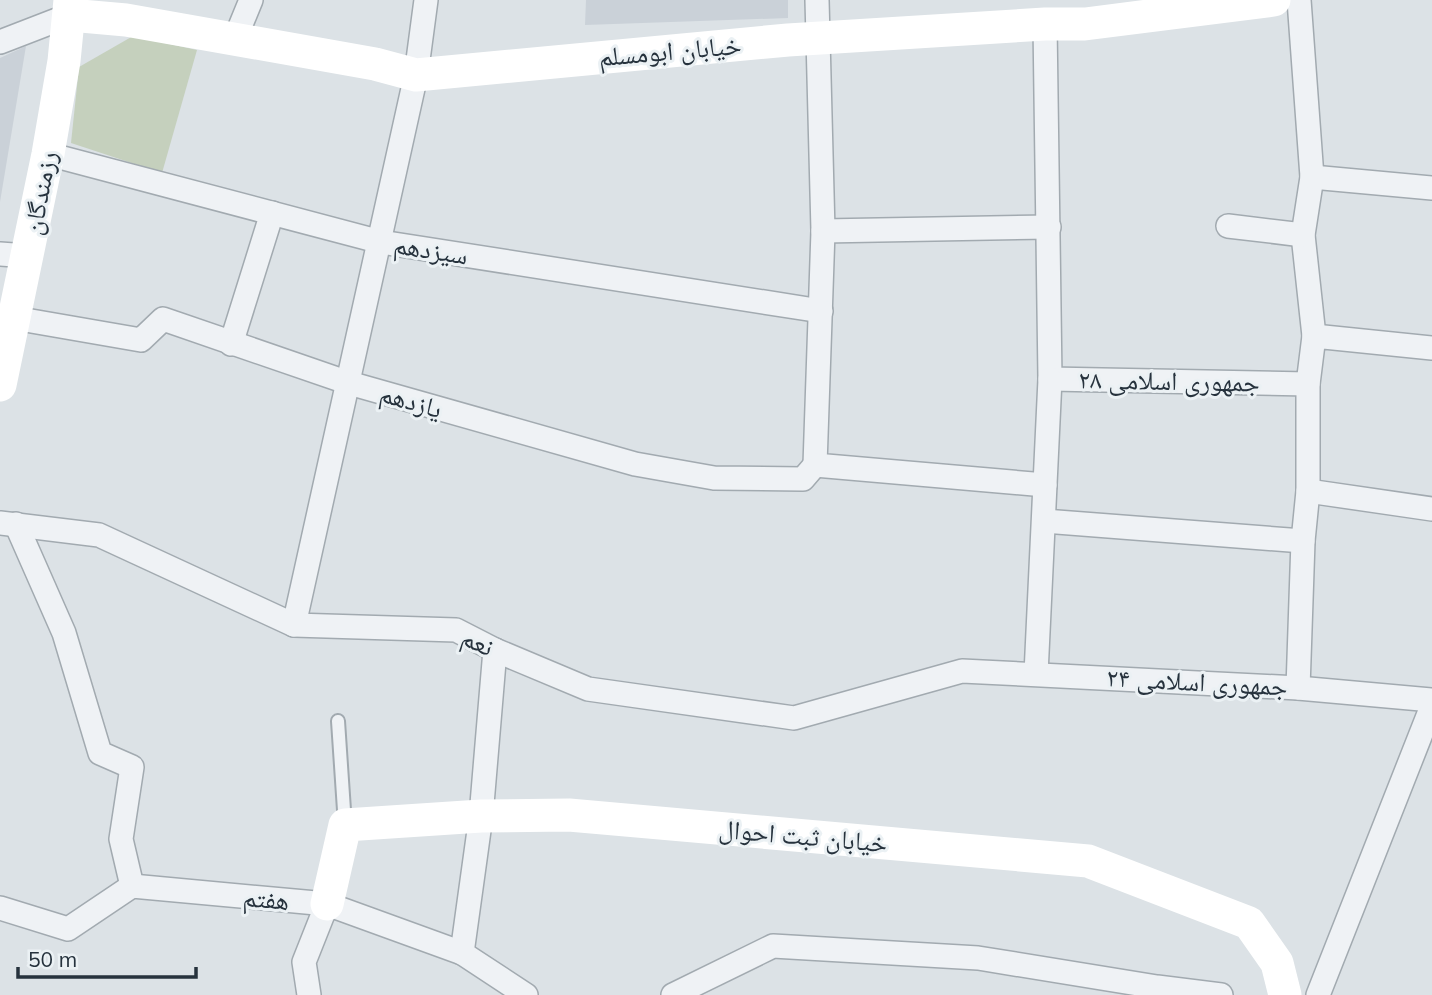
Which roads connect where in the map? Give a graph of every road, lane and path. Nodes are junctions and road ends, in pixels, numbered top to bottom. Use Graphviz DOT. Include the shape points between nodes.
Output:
graph roads {
  1 [pos="251,0"];
  2 [pos="426,0"];
  3 [pos="817,0"];
  4 [pos="1274,0"];
  5 [pos="1299,0"];
  6 [pos="70,7"];
  7 [pos="1045,24"];
  8 [pos="234,39"];
  9 [pos="819,39"];
  10 [pos="0,42"];
  11 [pos="416,75"];
  12 [pos="48,154"];
  13 [pos="1312,177"];
  14 [pos="1432,188"];
  15 [pos="272,214"];
  16 [pos="1228,226"];
  17 [pos="1049,227"];
  18 [pos="823,231"];
  19 [pos="1303,235"];
  20 [pos="381,242"];
  21 [pos="14,255"];
  22 [pos="821,311"];
  23 [pos="14,318"];
  24 [pos="1314,336"];
  25 [pos="232,344"];
  26 [pos="1432,348"];
  27 [pos="1050,379"];
  28 [pos="349,383"];
  29 [pos="1308,384"];
  30 [pos="0,385"];
  31 [pos="815,465"];
  32 [pos="1045,485"];
  33 [pos="1308,491"];
  34 [pos="1432,509"];
  35 [pos="1044,522"];
  36 [pos="8,523"];
  37 [pos="1303,541"];
  38 [pos="294,625"];
  39 [pos="495,650"];
  40 [pos="962,671"];
  41 [pos="1036,674"];
  42 [pos="1298,688"];
  43 [pos="1432,700"];
  44 [pos="1432,706"];
  45 [pos="338,721"];
  46 [pos="481,816"];
  47 [pos="345,825"];
  48 [pos="132,886"];
  49 [pos="327,904"];
  50 [pos="0,908"];
  51 [pos="462,953"];
  52 [pos="309,995"];
  53 [pos="526,995"];
  54 [pos="673,995"];
  55 [pos="1221,995"];
  56 [pos="1285,995"];
  57 [pos="1318,995"];
  1 -- 8 [label="street"];
  2 -- 11 [label="street"];
  3 -- 9 [label="street"];
  4 -- 7 [label="street, خیابان ابومسلم"];
  5 -- 13 [label="street"];
  6 -- 8 [label="street, خیابان ابومسلم"];
  6 -- 10 [label="street"];
  6 -- 12 [label="street, رزمندگان"];
  7 -- 9 [label="street, خیابان ابومسلم"];
  7 -- 17 [label="street, جمهوری اسلامی ۲۸"];
  8 -- 11 [label="street, خیابان ابومسلم"];
  9 -- 11 [label="street, خیابان ابومسلم"];
  9 -- 18 [label="street"];
  11 -- 20 [label="street"];
  12 -- 15 [label="street, سیزدهم"];
  12 -- 21 [label="street, رزمندگان"];
  13 -- 14 [label="street"];
  13 -- 19 [label="street"];
  15 -- 20 [label="street, سیزدهم"];
  15 -- 25 [label="street"];
  16 -- 19 [label="street"];
  17 -- 18 [label="street"];
  17 -- 27 [label="street, جمهوری اسلامی ۲۸"];
  18 -- 22 [label="street"];
  19 -- 24 [label="street"];
  20 -- 22 [label="street, سیزدهم"];
  20 -- 28 [label="street"];
  21 -- 23 [label="street, رزمندگان"];
  22 -- 31 [label="street"];
  23 -- 25 [label="street, یازدهم" via="141,340 163,319"];
  23 -- 30 [label="street, رزمندگان"];
  24 -- 26 [label="street"];
  24 -- 29 [label="street"];
  25 -- 28 [label="street, یازدهم"];
  27 -- 29 [label="street, جمهوری اسلامی ۲۸"];
  27 -- 32 [label="street"];
  28 -- 31 [label="street, یازدهم" via="635,464 701,476 803,479"];
  28 -- 38 [label="street"];
  29 -- 33 [label="street"];
  31 -- 32 [label="street"];
  32 -- 35 [label="street"];
  33 -- 34 [label="street"];
  33 -- 37 [label="street"];
  35 -- 37 [label="street"];
  35 -- 41 [label="street"];
  36 -- 38 [label="street, نعم" via="99,536"];
  36 -- 48 [label="street" via="64,633 100,753 132,767 121,839"];
  37 -- 42 [label="street"];
  38 -- 39 [label="street, نعم" via="456,630"];
  39 -- 40 [label="street, نعم" via="588,689 793,718"];
  39 -- 46 [label="street"];
  40 -- 41 [label="street, جمهوری اسلامی ۲۴"];
  41 -- 42 [label="street, جمهوری اسلامی ۲۴"];
  42 -- 43 [label="street, جمهوری اسلامی ۲۴"];
  44 -- 57 [label="street"];
  45 -- 47 [label="lane"];
  46 -- 47 [label="street, خیابان ثبت احوال"];
  46 -- 51 [label="street"];
  46 -- 56 [label="street, خیابان ثبت احوال" via="569,815 1088,861 1249,923 1277,963"];
  47 -- 49 [label="street"];
  48 -- 49 [label="street, هفتم"];
  48 -- 50 [label="street" via="68,929"];
  49 -- 51 [label="street, هفتم"];
  49 -- 52 [label="street" via="304,962"];
  51 -- 53 [label="street, هفتم"];
  54 -- 55 [label="street" via="773,947 978,958"];
}
